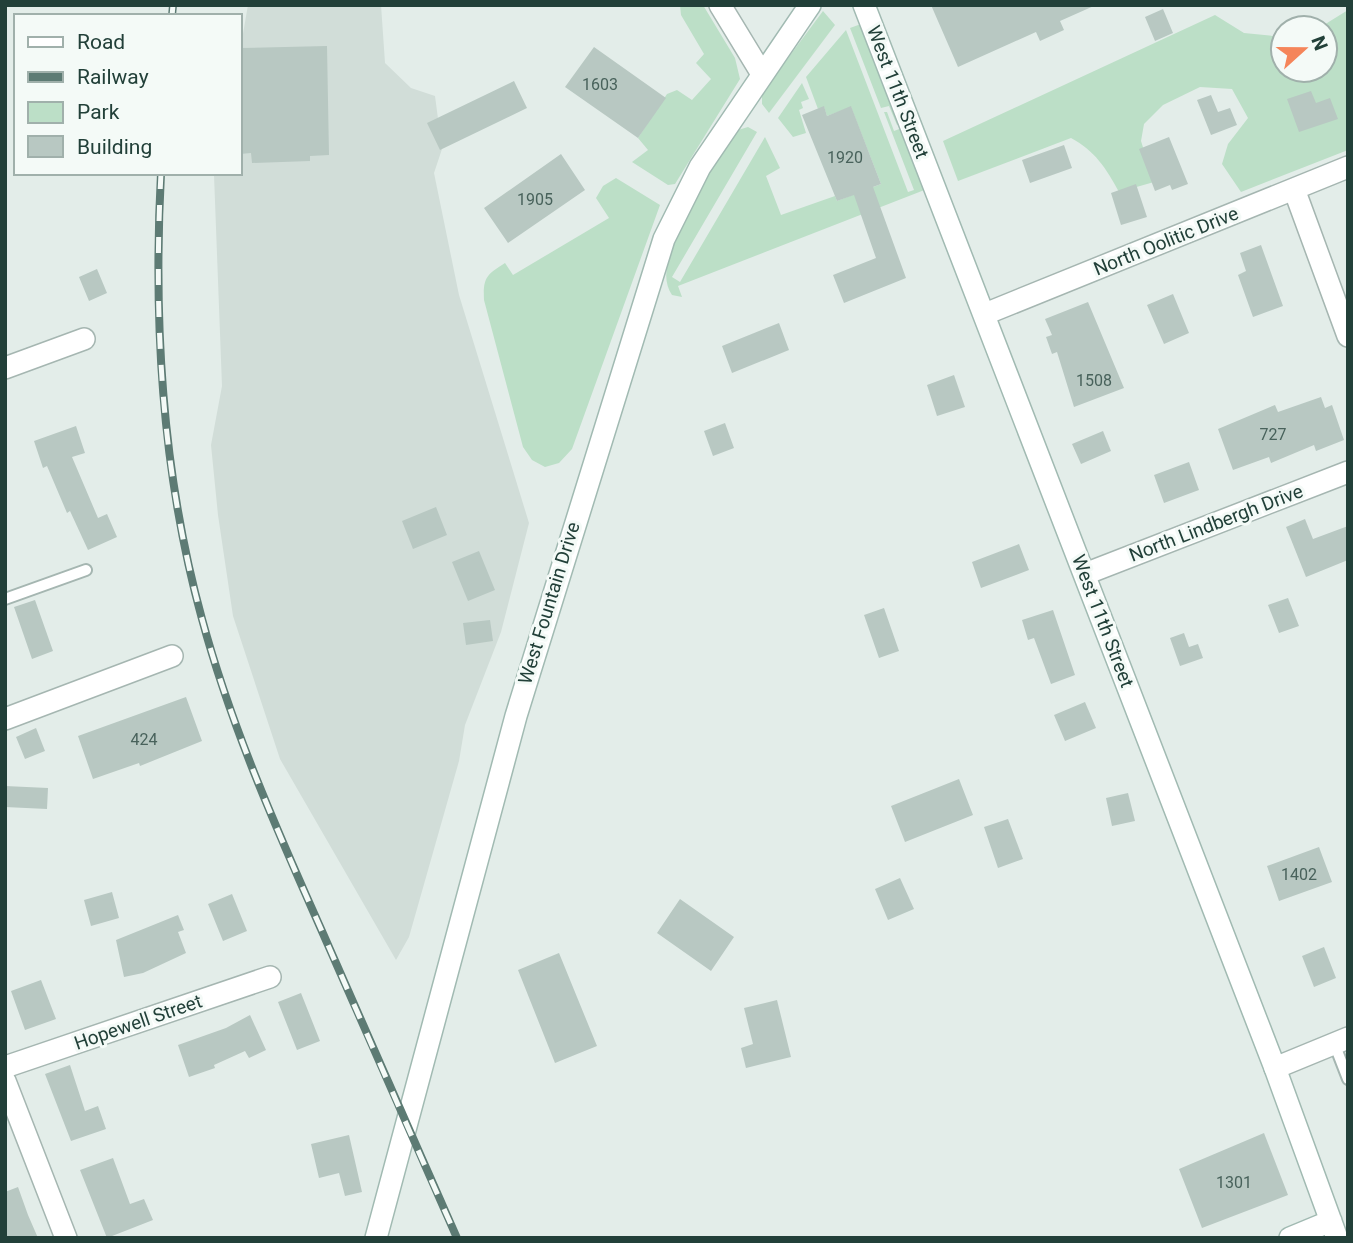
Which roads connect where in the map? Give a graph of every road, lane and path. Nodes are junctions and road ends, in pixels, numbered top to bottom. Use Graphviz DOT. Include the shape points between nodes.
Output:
graph roads {
  1 [pos="720,5"];
  2 [pos="810,5"];
  3 [pos="864,5"];
  4 [pos="762,74"];
  5 [pos="1348,167"];
  6 [pos="1294,189"];
  7 [pos="985,314"];
  8 [pos="1346,325"];
  9 [pos="84,339"];
  10 [pos="5,368"];
  11 [pos="1348,472"];
  12 [pos="86,570"];
  13 [pos="1085,574"];
  14 [pos="5,598"];
  15 [pos="172,656"];
  16 [pos="5,719"];
  17 [pos="270,977"];
  18 [pos="1341,1040"];
  19 [pos="5,1067"];
  20 [pos="1275,1068"];
  21 [pos="1348,1079"];
  22 [pos="5,1081"];
  23 [pos="1334,1229"];
  24 [pos="66,1238"];
  25 [pos="376,1238"];
  26 [pos="1290,1238"];
  1 -- 4 [label="street"];
  2 -- 4 [label="street, West Fountain Drive"];
  3 -- 7 [label="street, West 11th Street"];
  4 -- 25 [label="street, West Fountain Drive" via="700,167 664,239 516,716"];
  5 -- 6 [label="street, North Oolitic Drive"];
  6 -- 7 [label="street, North Oolitic Drive"];
  6 -- 8 [label="street"];
  7 -- 13 [label="street, West 11th Street"];
  9 -- 10 [label="street"];
  11 -- 13 [label="street, North Lindbergh Drive"];
  12 -- 14 [label="lane"];
  13 -- 20 [label="street, West 11th Street"];
  15 -- 16 [label="street"];
  17 -- 19 [label="street, Hopewell Street"];
  18 -- 20 [label="street"];
  18 -- 21 [label="lane"];
  20 -- 23 [label="street, West 11th Street"];
  22 -- 24 [label="street"];
  23 -- 26 [label="street"];
}
